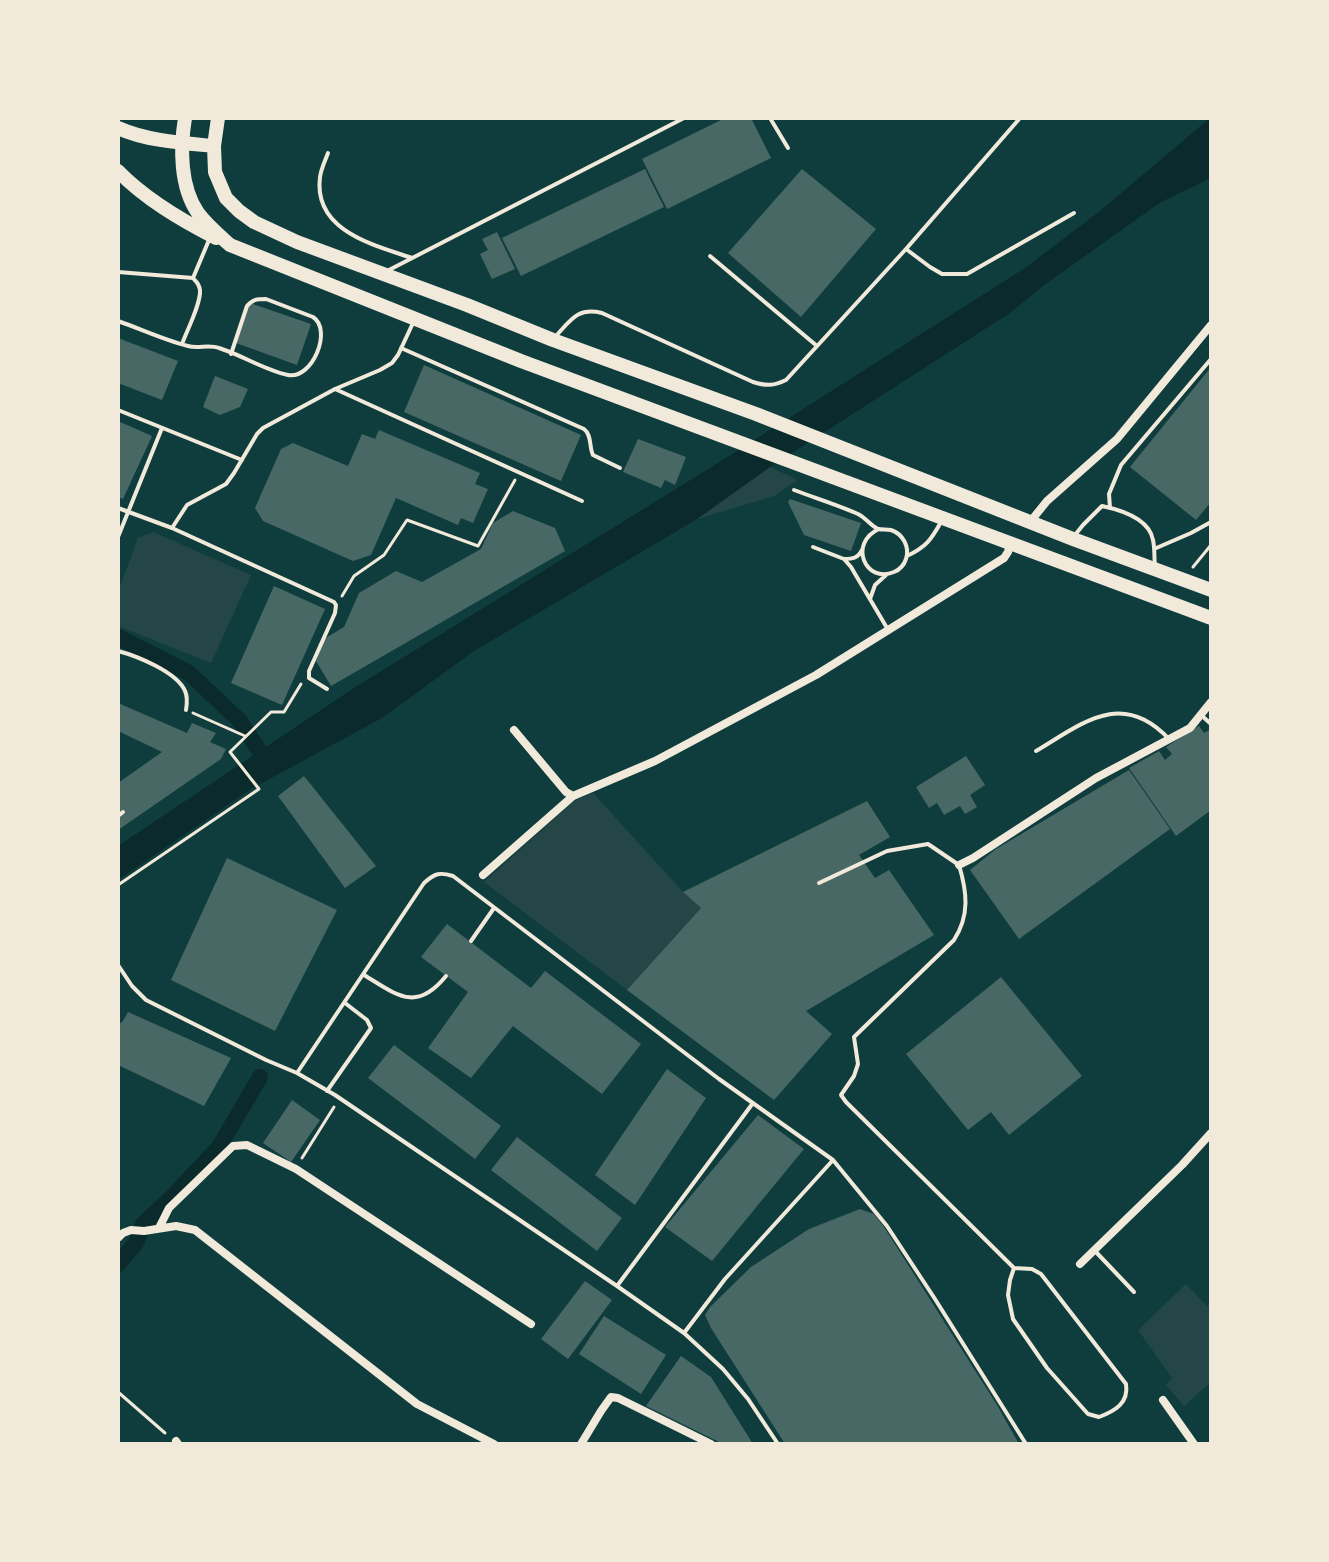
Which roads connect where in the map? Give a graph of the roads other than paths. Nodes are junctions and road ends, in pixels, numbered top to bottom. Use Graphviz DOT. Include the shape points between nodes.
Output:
graph roads {
  1 [pos="185,118"];
  2 [pos="218,118"];
  3 [pos="684,118"];
  4 [pos="770,118"];
  5 [pos="1020,118"];
  6 [pos="674,120"];
  7 [pos="118,128"];
  8 [pos="183,143"];
  9 [pos="214,146"];
  10 [pos="788,148"];
  11 [pos="328,153"];
  12 [pos="118,171"];
  13 [pos="1074,213"];
  14 [pos="211,235"];
  15 [pos="230,245"];
  16 [pos="906,249"];
  17 [pos="710,256"];
  18 [pos="412,258"];
  19 [pos="118,272"];
  20 [pos="382,274"];
  21 [pos="193,278"];
  22 [pos="415,318"];
  23 [pos="118,321"];
  24 [pos="1211,325"];
  25 [pos="553,340"];
  26 [pos="182,344"];
  27 [pos="817,346"];
  28 [pos="401,348"];
  29 [pos="231,354"];
  30 [pos="1211,359"];
  31 [pos="335,389"];
  32 [pos="118,410"];
  33 [pos="162,428"];
  34 [pos="242,460"];
  35 [pos="620,468"];
  36 [pos="794,490"];
  37 [pos="582,501"];
  38 [pos="118,508"];
  39 [pos="1110,508"];
  40 [pos="129,512"];
  41 [pos="943,519"];
  42 [pos="1030,522"];
  43 [pos="1211,522"];
  44 [pos="172,528"];
  45 [pos="879,529"];
  46 [pos="118,537"];
  47 [pos="1073,539"];
  48 [pos="1010,544"];
  49 [pos="813,547"];
  50 [pos="1154,549"];
  51 [pos="862,550"];
  52 [pos="907,556"];
  53 [pos="844,559"];
  54 [pos="1155,569"];
  55 [pos="887,574"];
  56 [pos="1205,588"];
  57 [pos="870,599"];
  58 [pos="1211,599"];
  59 [pos="1211,618"];
  60 [pos="889,630"];
  61 [pos="118,651"];
  62 [pos="327,689"];
  63 [pos="1211,702"];
  64 [pos="186,710"];
  65 [pos="1201,715"];
  66 [pos="1211,724"];
  67 [pos="514,730"];
  68 [pos="1169,739"];
  69 [pos="1036,751"];
  70 [pos="573,796"];
  71 [pos="959,865"];
  72 [pos="483,875"];
  73 [pos="819,883"];
  74 [pos="494,908"];
  75 [pos="471,941"];
  76 [pos="118,965"];
  77 [pos="364,975"];
  78 [pos="446,976"];
  79 [pos="345,1003"];
  80 [pos="297,1073"];
  81 [pos="327,1091"];
  82 [pos="753,1103"];
  83 [pos="1211,1133"];
  84 [pos="833,1160"];
  85 [pos="159,1228"];
  86 [pos="118,1238"];
  87 [pos="1095,1251"];
  88 [pos="1080,1264"];
  89 [pos="1014,1268"];
  90 [pos="617,1286"];
  91 [pos="1134,1292"];
  92 [pos="531,1324"];
  93 [pos="684,1333"];
  94 [pos="1163,1400"];
  95 [pos="494,1444"];
  96 [pos="581,1444"];
  97 [pos="711,1444"];
  98 [pos="778,1444"];
  99 [pos="1026,1444"];
  100 [pos="1194,1444"];
  1 -- 8 [label="main road"];
  2 -- 9 [label="main road"];
  3 -- 6 [label="lane"];
  4 -- 10 [label="lane"];
  5 -- 16 [label="lane"];
  6 -- 18 [label="lane"];
  7 -- 8 [label="main road"];
  8 -- 9 [label="main road"];
  8 -- 15 [label="main road" via="187,192 197,211"];
  9 -- 20 [label="main road" via="215,172 226,198 239,211 297,242"];
  11 -- 18 [label="lane" via="320,191 333,220 366,243"];
  12 -- 14 [label="main road" via="181,221"];
  13 -- 16 [label="lane" via="967,274 942,274"];
  14 -- 15 [label="main road"];
  14 -- 21 [label="lane"];
  15 -- 22 [label="main road"];
  16 -- 27 [label="lane"];
  17 -- 27 [label="lane"];
  18 -- 20 [label="lane"];
  19 -- 21 [label="lane"];
  20 -- 25 [label="main road"];
  21 -- 26 [label="lane" via="200,291"];
  22 -- 28 [label="lane"];
  22 -- 41 [label="main road"];
  23 -- 26 [label="lane"];
  24 -- 42 [label="street" via="1117,439"];
  25 -- 27 [label="lane" via="580,312 591,310 766,386 786,380"];
  25 -- 42 [label="main road"];
  26 -- 29 [label="lane" via="217,347"];
  28 -- 31 [label="lane" via="392,363"];
  28 -- 35 [label="lane" via="584,429 593,455"];
  29 -- 29 [label="lane" via="296,376 310,365 322,327 313,317 257,299 247,306"];
  30 -- 39 [label="lane" via="1121,465 1109,494"];
  31 -- 34 [label="lane" via="263,428"];
  31 -- 37 [label="lane"];
  32 -- 33 [label="lane"];
  33 -- 34 [label="lane"];
  33 -- 40 [label="lane"];
  34 -- 44 [label="lane" via="226,484 187,505"];
  36 -- 45 [label="lane" via="860,515"];
  38 -- 40 [label="lane"];
  39 -- 47 [label="lane" via="1102,506"];
  39 -- 50 [label="lane" via="1146,525"];
  40 -- 44 [label="lane"];
  40 -- 46 [label="lane"];
  41 -- 48 [label="main road"];
  41 -- 52 [label="lane" via="930,541"];
  42 -- 47 [label="main road"];
  43 -- 50 [label="lane"];
  44 -- 62 [label="lane" via="334,602 335,613 309,671 309,678"];
  45 -- 51 [label="lane" via="867,537"];
  45 -- 52 [label="lane" via="900,535"];
  47 -- 54 [label="main road"];
  48 -- 59 [label="main road"];
  48 -- 60 [label="street" via="1004,558"];
  49 -- 53 [label="lane"];
  50 -- 54 [label="lane"];
  51 -- 53 [label="lane" via="856,558"];
  51 -- 55 [label="lane" via="871,569"];
  52 -- 55 [label="lane" via="900,569"];
  53 -- 57 [label="lane"];
  54 -- 56 [label="main road"];
  55 -- 57 [label="lane"];
  56 -- 58 [label="main road"];
  57 -- 60 [label="lane"];
  60 -- 70 [label="street" via="655,761"];
  61 -- 64 [label="lane" via="178,681 188,700"];
  63 -- 65 [label="street"];
  65 -- 66 [label="lane"];
  65 -- 68 [label="street"];
  67 -- 70 [label="street"];
  68 -- 69 [label="lane" via="1140,716 1099,715"];
  68 -- 71 [label="street" via="1096,778"];
  70 -- 72 [label="street"];
  71 -- 73 [label="lane" via="928,844 887,851"];
  71 -- 89 [label="lane" via="967,900 962,927 854,1037 858,1064 841,1095"];
  74 -- 75 [label="lane"];
  74 -- 77 [label="lane" via="453,876 433,875"];
  74 -- 82 [label="lane"];
  76 -- 80 [label="lane" via="146,1000"];
  77 -- 78 [label="lane" via="394,994 414,998 435,989"];
  77 -- 79 [label="lane"];
  79 -- 80 [label="lane"];
  79 -- 81 [label="lane" via="371,1028"];
  80 -- 81 [label="lane"];
  81 -- 90 [label="lane"];
  82 -- 84 [label="lane"];
  82 -- 90 [label="lane"];
  83 -- 87 [label="street"];
  84 -- 93 [label="lane" via="725,1279"];
  84 -- 99 [label="lane" via="887,1226"];
  85 -- 86 [label="street" via="131,1230"];
  85 -- 92 [label="street" via="169,1208 233,1146 247,1145 296,1169"];
  85 -- 95 [label="street" via="195,1230 417,1404"];
  87 -- 88 [label="street"];
  87 -- 91 [label="lane"];
  89 -- 89 [label="lane" via="1041,1274 1126,1384 1118,1407 1093,1416 1047,1368 1013,1319 1008,1295"];
  90 -- 93 [label="lane"];
  93 -- 98 [label="lane" via="723,1369"];
  94 -- 100 [label="street"];
  96 -- 97 [label="street" via="611,1397"];
}
